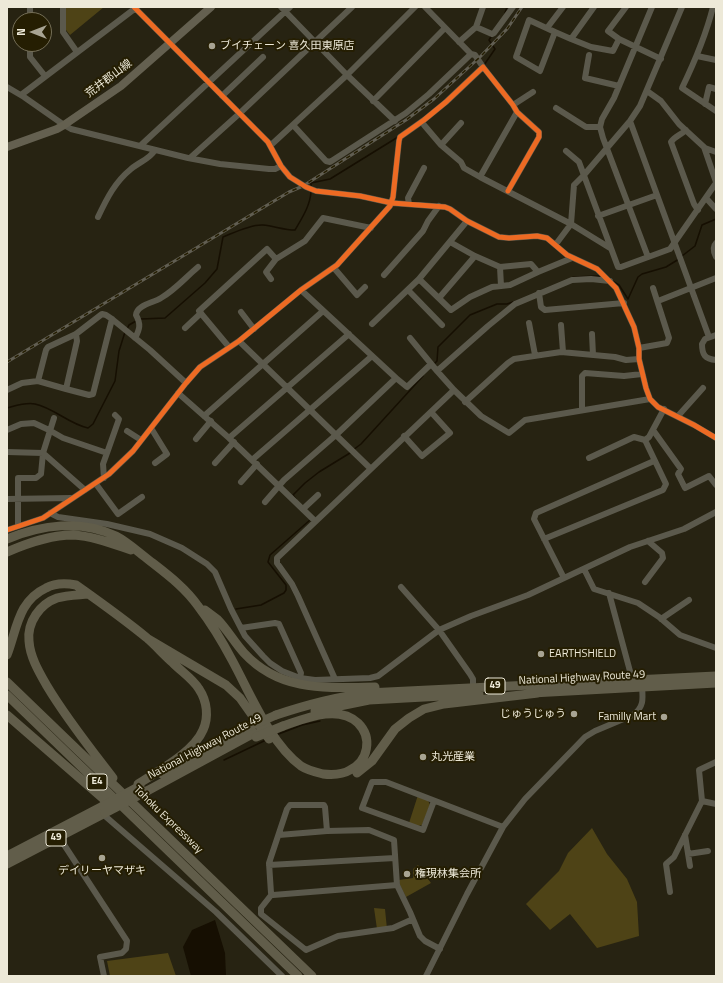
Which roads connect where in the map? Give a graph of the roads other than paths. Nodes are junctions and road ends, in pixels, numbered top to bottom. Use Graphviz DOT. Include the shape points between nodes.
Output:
graph roads {
  1 [pos="63,7"];
  2 [pos="211,7"];
  3 [pos="352,7"];
  4 [pos="415,7"];
  5 [pos="425,7"];
  6 [pos="483,7"];
  7 [pos="513,7"];
  8 [pos="563,7"];
  9 [pos="594,7"];
  10 [pos="626,7"];
  11 [pos="652,7"];
  12 [pos="682,7"];
  13 [pos="713,7"];
  14 [pos="136,8"];
  15 [pos="285,8"];
  16 [pos="709,24"];
  17 [pos="716,26"];
  18 [pos="476,27"];
  19 [pos="445,28"];
  20 [pos="547,28"];
  21 [pos="555,32"];
  22 [pos="571,39"];
  23 [pos="619,39"];
  24 [pos="315,42"];
  25 [pos="460,42"];
  26 [pos="170,44"];
  27 [pos="635,46"];
  28 [pos="30,52"];
  29 [pos="77,52"];
  30 [pos="471,54"];
  31 [pos="588,55"];
  32 [pos="697,56"];
  33 [pos="263,57"];
  34 [pos="661,59"];
  35 [pos="716,60"];
  36 [pos="483,67"];
  37 [pos="347,75"];
  38 [pos="45,76"];
  39 [pos="208,82"];
  40 [pos="619,86"];
  41 [pos="7,87"];
  42 [pos="716,88"];
  43 [pos="532,92"];
  44 [pos="647,92"];
  45 [pos="21,95"];
  46 [pos="222,96"];
  47 [pos="373,101"];
  48 [pos="705,104"];
  49 [pos="514,105"];
  50 [pos="556,108"];
  51 [pos="716,111"];
  52 [pos="517,112"];
  53 [pos="240,114"];
  54 [pos="395,121"];
  55 [pos="630,121"];
  56 [pos="461,123"];
  57 [pos="64,125"];
  58 [pos="293,125"];
  59 [pos="424,125"];
  60 [pos="600,127"];
  61 [pos="686,130"];
  62 [pos="271,145"];
  63 [pos="441,145"];
  64 [pos="140,146"];
  65 [pos="7,147"];
  66 [pos="607,147"];
  67 [pos="704,147"];
  68 [pos="156,150"];
  69 [pos="566,151"];
  70 [pos="716,152"];
  71 [pos="190,158"];
  72 [pos="281,166"];
  73 [pos="424,168"];
  74 [pos="584,175"];
  75 [pos="480,177"];
  76 [pos="716,182"];
  77 [pos="508,191"];
  78 [pos="657,194"];
  79 [pos="706,198"];
  80 [pos="392,203"];
  81 [pos="408,204"];
  82 [pos="628,205"];
  83 [pos="439,206"];
  84 [pos="716,209"];
  85 [pos="698,210"];
  86 [pos="598,216"];
  87 [pos="98,217"];
  88 [pos="468,221"];
  89 [pos="571,224"];
  90 [pos="371,228"];
  91 [pos="675,241"];
  92 [pos="450,242"];
  93 [pos="716,243"];
  94 [pos="556,244"];
  95 [pos="610,248"];
  96 [pos="475,256"];
  97 [pos="648,257"];
  98 [pos="716,257"];
  99 [pos="572,258"];
  100 [pos="276,259"];
  101 [pos="198,267"];
  102 [pos="500,267"];
  103 [pos="334,268"];
  104 [pos="538,272"];
  105 [pos="384,275"];
  106 [pos="716,278"];
  107 [pos="271,279"];
  108 [pos="419,280"];
  109 [pos="610,281"];
  110 [pos="501,286"];
  111 [pos="365,287"];
  112 [pos="653,288"];
  113 [pos="692,288"];
  114 [pos="301,290"];
  115 [pos="408,290"];
  116 [pos="539,293"];
  117 [pos="439,298"];
  118 [pos="658,301"];
  119 [pos="624,303"];
  120 [pos="323,311"];
  121 [pos="241,312"];
  122 [pos="201,314"];
  123 [pos="112,319"];
  124 [pos="529,323"];
  125 [pos="372,324"];
  126 [pos="442,325"];
  127 [pos="561,325"];
  128 [pos="185,328"];
  129 [pos="254,329"];
  130 [pos="76,334"];
  131 [pos="349,334"];
  132 [pos="592,334"];
  133 [pos="716,335"];
  134 [pos="709,337"];
  135 [pos="135,338"];
  136 [pos="410,338"];
  137 [pos="239,341"];
  138 [pos="229,347"];
  139 [pos="639,348"];
  140 [pos="563,352"];
  141 [pos="534,355"];
  142 [pos="593,355"];
  143 [pos="372,356"];
  144 [pos="639,359"];
  145 [pos="716,360"];
  146 [pos="431,364"];
  147 [pos="263,365"];
  148 [pos="437,371"];
  149 [pos="642,374"];
  150 [pos="396,378"];
  151 [pos="38,381"];
  152 [pos="186,383"];
  153 [pos="288,387"];
  154 [pos="703,388"];
  155 [pos="66,389"];
  156 [pos="7,390"];
  157 [pos="454,390"];
  158 [pos="178,393"];
  159 [pos="650,399"];
  160 [pos="465,402"];
  161 [pos="664,409"];
  162 [pos="311,410"];
  163 [pos="582,410"];
  164 [pos="431,412"];
  165 [pos="115,415"];
  166 [pos="204,416"];
  167 [pos="678,416"];
  168 [pos="54,418"];
  169 [pos="211,421"];
  170 [pos="151,428"];
  171 [pos="7,430"];
  172 [pos="50,430"];
  173 [pos="653,430"];
  174 [pos="127,431"];
  175 [pos="337,434"];
  176 [pos="404,436"];
  177 [pos="196,438"];
  178 [pos="716,438"];
  179 [pos="141,440"];
  180 [pos="231,440"];
  181 [pos="645,440"];
  182 [pos="7,452"];
  183 [pos="42,453"];
  184 [pos="107,453"];
  185 [pos="589,458"];
  186 [pos="654,461"];
  187 [pos="254,462"];
  188 [pos="156,463"];
  189 [pos="215,464"];
  190 [pos="371,469"];
  191 [pos="104,478"];
  192 [pos="241,482"];
  193 [pos="96,484"];
  194 [pos="716,485"];
  195 [pos="279,486"];
  196 [pos="85,490"];
  197 [pos="318,495"];
  198 [pos="142,497"];
  199 [pos="18,498"];
  200 [pos="72,498"];
  201 [pos="7,499"];
  202 [pos="265,502"];
  203 [pos="303,509"];
  204 [pos="716,512"];
  205 [pos="50,514"];
  206 [pos="315,521"];
  207 [pos="18,526"];
  208 [pos="7,530"];
  209 [pos="7,539"];
  210 [pos="544,539"];
  211 [pos="648,541"];
  212 [pos="7,552"];
  213 [pos="140,553"];
  214 [pos="584,569"];
  215 [pos="564,578"];
  216 [pos="645,582"];
  217 [pos="401,587"];
  218 [pos="609,593"];
  219 [pos="88,594"];
  220 [pos="689,600"];
  221 [pos="197,604"];
  222 [pos="661,619"];
  223 [pos="241,628"];
  224 [pos="439,630"];
  225 [pos="148,639"];
  226 [pos="716,648"];
  227 [pos="7,655"];
  228 [pos="716,676"];
  229 [pos="300,678"];
  230 [pos="335,679"];
  231 [pos="634,680"];
  232 [pos="7,682"];
  233 [pos="716,683"];
  234 [pos="473,687"];
  235 [pos="642,687"];
  236 [pos="538,693"];
  237 [pos="7,695"];
  238 [pos="7,715"];
  239 [pos="280,721"];
  240 [pos="254,732"];
  241 [pos="716,762"];
  242 [pos="142,787"];
  243 [pos="434,801"];
  244 [pos="702,801"];
  245 [pos="716,804"];
  246 [pos="136,806"];
  247 [pos="104,812"];
  248 [pos="503,827"];
  249 [pos="327,832"];
  250 [pos="279,835"];
  251 [pos="685,835"];
  252 [pos="59,837"];
  253 [pos="708,851"];
  254 [pos="7,854"];
  255 [pos="688,854"];
  256 [pos="395,858"];
  257 [pos="7,864"];
  258 [pos="269,865"];
  259 [pos="690,866"];
  260 [pos="186,868"];
  261 [pos="397,886"];
  262 [pos="670,892"];
  263 [pos="272,894"];
  264 [pos="413,919"];
  265 [pos="440,949"];
  266 [pos="104,976"];
  267 [pos="282,976"];
  268 [pos="298,976"];
  269 [pos="312,976"];
  270 [pos="426,976"];
  1 -- 29 [label="street" via="63,32"];
  2 -- 26 [label="main road, 荒井郡山線"];
  3 -- 24 [label="street"];
  4 -- 37 [label="street"];
  5 -- 19 [label="street"];
  6 -- 18 [label="street"];
  7 -- 18 [label="street" via="494,33"];
  8 -- 20 [label="street"];
  9 -- 22 [label="street"];
  10 -- 23 [label="street" via="608,31"];
  11 -- 27 [label="street"];
  12 -- 34 [label="street"];
  13 -- 16 [label="street"];
  14 -- 26 [label="street"];
  14 -- 29 [label="street"];
  15 -- 24 [label="street"];
  15 -- 39 [label="street"];
  16 -- 17 [label="street"];
  16 -- 32 [label="street"];
  18 -- 25 [label="street"];
  19 -- 25 [label="street"];
  19 -- 47 [label="street"];
  20 -- 21 [label="street"];
  20 -- 21 [label="street" via="529,20 516,57 540,70"];
  21 -- 22 [label="street"];
  22 -- 23 [label="street" via="591,47 613,51"];
  23 -- 27 [label="street"];
  24 -- 37 [label="street"];
  24 -- 53 [label="street"];
  25 -- 30 [label="street"];
  26 -- 39 [label="street"];
  26 -- 57 [label="main road, 荒井郡山線" via="121,86"];
  27 -- 34 [label="street"];
  27 -- 40 [label="street"];
  28 -- 38 [label="street" via="30,57"];
  29 -- 38 [label="street"];
  30 -- 36 [label="street" via="475,55"];
  30 -- 54 [label="street" via="429,94"];
  31 -- 40 [label="street" via="585,78"];
  32 -- 35 [label="street"];
  32 -- 48 [label="street" via="682,88"];
  33 -- 46 [label="street"];
  34 -- 44 [label="street"];
  36 -- 49 [label="street"];
  36 -- 80 [label="street" via="446,102 399,138"];
  37 -- 47 [label="street"];
  37 -- 58 [label="street"];
  38 -- 45 [label="street"];
  39 -- 46 [label="street"];
  39 -- 64 [label="street"];
  40 -- 60 [label="street"];
  41 -- 45 [label="street"];
  42 -- 48 [label="street" via="709,87"];
  43 -- 49 [label="street"];
  44 -- 55 [label="street"];
  44 -- 61 [label="street" via="661,101"];
  45 -- 57 [label="street"];
  46 -- 53 [label="street"];
  47 -- 54 [label="street"];
  48 -- 51 [label="street"];
  49 -- 52 [label="street"];
  50 -- 60 [label="street" via="586,127"];
  52 -- 75 [label="street"];
  52 -- 77 [label="street" via="539,132 539,138"];
  53 -- 62 [label="street"];
  53 -- 71 [label="street"];
  54 -- 58 [label="street" via="330,162 326,161"];
  55 -- 66 [label="street"];
  55 -- 78 [label="street"];
  56 -- 63 [label="street"];
  57 -- 64 [label="street" via="81,132"];
  57 -- 65 [label="main road, 荒井郡山線"];
  58 -- 62 [label="street"];
  59 -- 63 [label="street"];
  60 -- 66 [label="street"];
  61 -- 67 [label="street"];
  61 -- 85 [label="street" via="671,142"];
  62 -- 72 [label="street"];
  63 -- 75 [label="street" via="461,162 464,168"];
  64 -- 68 [label="street"];
  66 -- 74 [label="street"];
  66 -- 82 [label="street"];
  67 -- 70 [label="street"];
  67 -- 76 [label="street"];
  68 -- 71 [label="street"];
  68 -- 87 [label="street" via="117,182"];
  69 -- 74 [label="street" via="579,162"];
  71 -- 72 [label="street" via="262,169"];
  72 -- 80 [label="street" via="290,177 312,190"];
  73 -- 81 [label="street" via="408,198"];
  74 -- 86 [label="street"];
  74 -- 89 [label="street" via="574,185"];
  75 -- 77 [label="street"];
  76 -- 79 [label="street"];
  77 -- 89 [label="street"];
  78 -- 82 [label="street"];
  78 -- 91 [label="street"];
  79 -- 84 [label="street"];
  79 -- 85 [label="street"];
  80 -- 81 [label="street"];
  80 -- 90 [label="street"];
  81 -- 83 [label="street"];
  82 -- 86 [label="street"];
  82 -- 97 [label="street"];
  83 -- 88 [label="street" via="450,209"];
  83 -- 105 [label="street" via="423,231"];
  85 -- 91 [label="street"];
  86 -- 95 [label="street"];
  88 -- 92 [label="street"];
  88 -- 94 [label="street" via="499,237 538,236"];
  89 -- 94 [label="street"];
  89 -- 95 [label="street"];
  90 -- 100 [label="street" via="323,218 305,241"];
  90 -- 103 [label="street"];
  91 -- 97 [label="street" via="670,249"];
  91 -- 113 [label="street"];
  92 -- 96 [label="street"];
  92 -- 108 [label="street"];
  93 -- 98 [label="street"];
  94 -- 99 [label="street"];
  95 -- 97 [label="street" via="618,267"];
  96 -- 102 [label="street"];
  96 -- 117 [label="street"];
  99 -- 104 [label="street"];
  99 -- 109 [label="street" via="597,269"];
  100 -- 107 [label="street" via="266,272"];
  100 -- 122 [label="street" via="267,249 199,311"];
  101 -- 135 [label="street" via="162,297 137,310 140,328"];
  102 -- 104 [label="street" via="532,264"];
  102 -- 110 [label="street"];
  103 -- 111 [label="street" via="357,295"];
  103 -- 114 [label="street"];
  104 -- 110 [label="street" via="510,285"];
  106 -- 113 [label="street"];
  108 -- 115 [label="street"];
  108 -- 117 [label="street"];
  109 -- 116 [label="street" via="572,280"];
  109 -- 119 [label="street"];
  110 -- 117 [label="street" via="492,287 470,297 451,310"];
  112 -- 118 [label="street"];
  113 -- 118 [label="street"];
  113 -- 134 [label="street"];
  114 -- 120 [label="street"];
  114 -- 129 [label="street"];
  115 -- 125 [label="street"];
  115 -- 126 [label="street"];
  116 -- 119 [label="street" via="541,307 545,310"];
  116 -- 148 [label="street" via="515,304"];
  118 -- 139 [label="street" via="669,338 665,344"];
  119 -- 139 [label="street"];
  120 -- 131 [label="street"];
  120 -- 147 [label="street"];
  121 -- 129 [label="street"];
  122 -- 128 [label="street"];
  122 -- 138 [label="street"];
  123 -- 130 [label="street" via="102,314"];
  123 -- 135 [label="street"];
  123 -- 155 [label="street" via="93,394"];
  124 -- 141 [label="street"];
  127 -- 140 [label="street"];
  129 -- 137 [label="street"];
  130 -- 151 [label="street" via="46,350"];
  130 -- 155 [label="street" via="77,342"];
  131 -- 143 [label="street"];
  131 -- 153 [label="street"];
  132 -- 142 [label="street"];
  133 -- 134 [label="street"];
  134 -- 145 [label="street" via="702,342 703,353 708,359"];
  135 -- 152 [label="street"];
  136 -- 146 [label="street"];
  137 -- 138 [label="street"];
  137 -- 147 [label="street"];
  138 -- 152 [label="street" via="203,365"];
  139 -- 144 [label="street"];
  140 -- 141 [label="street"];
  140 -- 142 [label="street"];
  141 -- 160 [label="street" via="511,361"];
  142 -- 144 [label="street" via="626,360"];
  143 -- 150 [label="street"];
  143 -- 162 [label="street"];
  144 -- 149 [label="street"];
  146 -- 148 [label="street"];
  146 -- 150 [label="street" via="407,387"];
  147 -- 153 [label="street"];
  147 -- 166 [label="street"];
  148 -- 157 [label="street"];
  149 -- 159 [label="street"];
  149 -- 163 [label="street" via="583,374"];
  150 -- 175 [label="street"];
  151 -- 155 [label="street"];
  151 -- 156 [label="street" via="22,383"];
  152 -- 158 [label="street"];
  153 -- 162 [label="street"];
  153 -- 180 [label="street"];
  154 -- 167 [label="street"];
  157 -- 160 [label="street"];
  157 -- 164 [label="street"];
  158 -- 166 [label="street"];
  158 -- 170 [label="street"];
  159 -- 161 [label="street"];
  159 -- 163 [label="street"];
  160 -- 163 [label="street" via="481,416 509,433 525,420"];
  161 -- 167 [label="street"];
  161 -- 173 [label="street"];
  162 -- 175 [label="street"];
  162 -- 187 [label="street"];
  164 -- 176 [label="street"];
  164 -- 176 [label="street" via="450,433 422,456"];
  165 -- 184 [label="street" via="119,418"];
  166 -- 169 [label="street"];
  167 -- 178 [label="street"];
  168 -- 172 [label="street"];
  169 -- 177 [label="street"];
  169 -- 180 [label="street"];
  170 -- 179 [label="street"];
  170 -- 188 [label="street" via="166,454"];
  171 -- 172 [label="street" via="30,422"];
  172 -- 183 [label="street"];
  172 -- 184 [label="street" via="63,438"];
  173 -- 181 [label="street"];
  173 -- 194 [label="street" via="681,469 678,474 685,488 709,476"];
  174 -- 179 [label="street"];
  175 -- 190 [label="street"];
  175 -- 195 [label="street"];
  176 -- 190 [label="street"];
  179 -- 191 [label="street"];
  180 -- 187 [label="street"];
  180 -- 189 [label="street"];
  181 -- 185 [label="street" via="634,437"];
  181 -- 186 [label="street"];
  182 -- 183 [label="street"];
  183 -- 196 [label="street"];
  183 -- 199 [label="street" via="40,476 18,478"];
  184 -- 191 [label="street" via="103,464"];
  186 -- 210 [label="street" via="536,513 534,519"];
  186 -- 210 [label="street" via="666,484 664,490"];
  187 -- 192 [label="street"];
  187 -- 195 [label="street"];
  190 -- 206 [label="street"];
  191 -- 193 [label="street"];
  193 -- 196 [label="street"];
  193 -- 198 [label="street" via="118,514"];
  195 -- 202 [label="street"];
  195 -- 203 [label="street"];
  196 -- 200 [label="street"];
  197 -- 203 [label="street"];
  199 -- 200 [label="street"];
  199 -- 201 [label="street"];
  199 -- 207 [label="street"];
  200 -- 205 [label="street"];
  203 -- 206 [label="street"];
  204 -- 211 [label="street" via="684,529"];
  205 -- 207 [label="street"];
  205 -- 223 [label="street" via="58,518 101,523 150,534 182,548 215,572"];
  206 -- 230 [label="street" via="276,560 298,596"];
  207 -- 208 [label="street"];
  209 -- 213 [label="highway" via="44,527 82,527 118,536"];
  210 -- 215 [label="street"];
  211 -- 214 [label="street"];
  211 -- 216 [label="street" via="662,553 663,558"];
  212 -- 213 [label="highway" via="43,539 74,535"];
  213 -- 221 [label="highway" via="184,587"];
  214 -- 215 [label="street"];
  214 -- 218 [label="street" via="594,589"];
  215 -- 224 [label="street"];
  217 -- 224 [label="street"];
  218 -- 222 [label="street" via="646,607"];
  218 -- 231 [label="street"];
  219 -- 225 [label="highway"];
  219 -- 227 [label="highway" via="76,586 58,584 33,596 23,607 18,618"];
  219 -- 246 [label="highway" via="57,598 44,605 35,616 28,634 30,648 41,675 65,715"];
  220 -- 222 [label="street"];
  221 -- 234 [label="highway" via="217,620 256,665 294,684 328,688"];
  221 -- 239 [label="highway" via="223,643 274,736 293,759 310,771 328,775 338,774 360,764 367,750 364,731 355,721 340,715"];
  222 -- 226 [label="street" via="680,635"];
  223 -- 229 [label="street" via="252,645 270,663"];
  223 -- 229 [label="street" via="279,624 301,673"];
  224 -- 230 [label="street" via="378,676"];
  224 -- 234 [label="street" via="473,679"];
  225 -- 236 [label="highway" via="226,685 240,698 286,761 296,770 317,779 346,778 359,772 372,761 395,729 424,709 444,704"];
  225 -- 242 [label="highway" via="192,680 204,699 207,711 203,730 196,741"];
  228 -- 231 [label="highway, National Highway Route 49 / 49"];
  229 -- 230 [label="street"];
  231 -- 234 [label="highway, National Highway Route 49 / 49"];
  231 -- 235 [label="street"];
  232 -- 246 [label="highway, Tohoku Expressway / E4"];
  233 -- 235 [label="highway, National Highway Route 49 / 49"];
  234 -- 239 [label="highway, National Highway Route 49 / 49" via="344,696 320,702"];
  235 -- 236 [label="highway, National Highway Route 49 / 49"];
  235 -- 248 [label="street" via="639,711 584,737 525,799"];
  236 -- 239 [label="highway, National Highway Route 49 / 49" via="369,700 308,712"];
  237 -- 260 [label="highway, Tohoku Expressway / E4"];
  238 -- 260 [label="highway"];
  239 -- 240 [label="highway, bridge"];
  240 -- 242 [label="highway, National Highway Route 49 / 49"];
  240 -- 242 [label="highway, National Highway Route 49 / 49" via="216,754"];
  241 -- 244 [label="street" via="700,770"];
  242 -- 247 [label="highway, National Highway Route 49 / 49, bridge"];
  242 -- 247 [label="highway, National Highway Route 49 / 49, bridge" via="119,797"];
  243 -- 243 [label="street" via="386,782 372,782 362,808 423,830"];
  243 -- 248 [label="street"];
  244 -- 245 [label="street"];
  244 -- 251 [label="street"];
  246 -- 269 [label="highway, Tohoku Expressway / E4"];
  247 -- 252 [label="highway, National Highway Route 49 / 49"];
  247 -- 254 [label="highway, National Highway Route 49 / 49" via="68,823"];
  247 -- 267 [label="street" via="216,912"];
  248 -- 265 [label="street"];
  249 -- 250 [label="street"];
  249 -- 250 [label="street" via="324,805 290,805"];
  249 -- 256 [label="street" via="369,830 394,840"];
  250 -- 258 [label="street"];
  251 -- 255 [label="street"];
  251 -- 262 [label="street" via="674,857 666,864"];
  252 -- 257 [label="highway, National Highway Route 49 / 49"];
  252 -- 266 [label="street" via="127,941 126,949 122,953 100,957"];
  253 -- 255 [label="street"];
  255 -- 259 [label="street"];
  256 -- 258 [label="street"];
  256 -- 261 [label="street"];
  258 -- 263 [label="street"];
  260 -- 268 [label="highway, Tohoku Expressway / E4"];
  261 -- 263 [label="street"];
  261 -- 264 [label="street"];
  263 -- 264 [label="street" via="262,906 261,914 306,950 338,936 393,928"];
  264 -- 265 [label="street" via="420,936"];
  265 -- 270 [label="street"];
}
